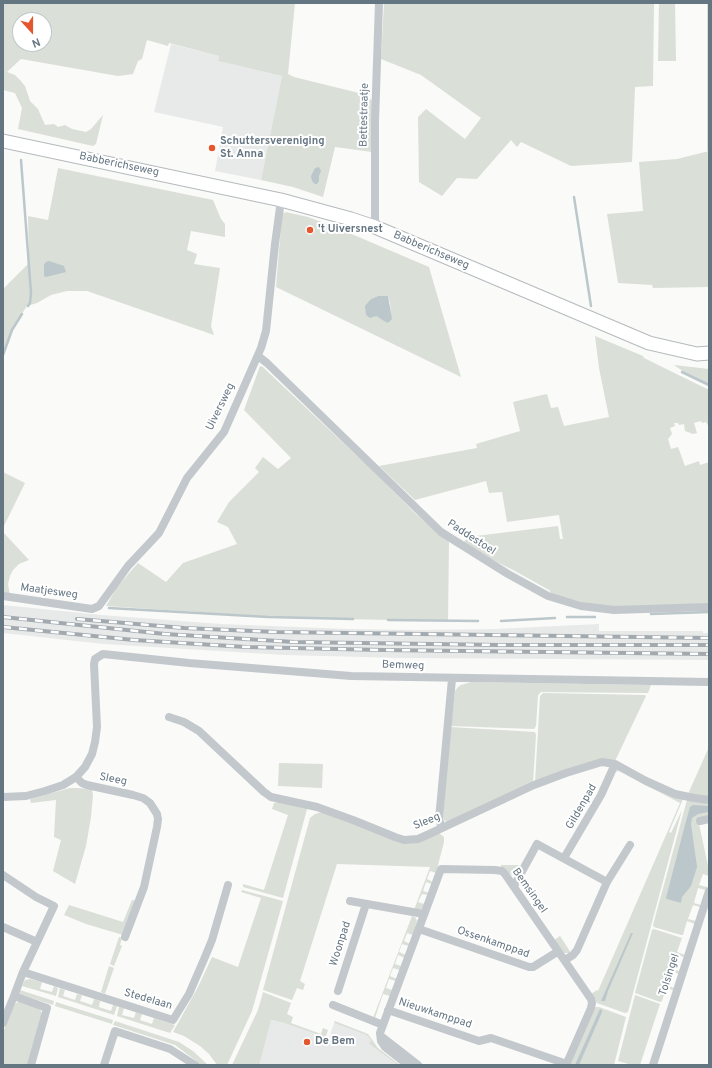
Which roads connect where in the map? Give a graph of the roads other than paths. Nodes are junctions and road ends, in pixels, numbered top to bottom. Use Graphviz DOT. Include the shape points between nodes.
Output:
graph roads {
  1 [pos="380,3"];
  2 [pos="3,141"];
  3 [pos="281,200"];
  4 [pos="375,227"];
  5 [pos="709,353"];
  6 [pos="258,356"];
  7 [pos="3,596"];
  8 [pos="709,607"];
  9 [pos="92,609"];
  10 [pos="98,656"];
  11 [pos="452,678"];
  12 [pos="709,682"];
  13 [pos="169,717"];
  14 [pos="615,764"];
  15 [pos="76,777"];
  16 [pos="3,797"];
  17 [pos="709,800"];
  18 [pos="709,819"];
  19 [pos="700,821"];
  20 [pos="442,828"];
  21 [pos="630,845"];
  22 [pos="564,858"];
  23 [pos="3,875"];
  24 [pos="607,882"];
  25 [pos="228,885"];
  26 [pos="514,886"];
  27 [pos="709,891"];
  28 [pos="350,901"];
  29 [pos="366,904"];
  30 [pos="424,914"];
  31 [pos="3,927"];
  32 [pos="419,929"];
  33 [pos="125,937"];
  34 [pos="38,942"];
  35 [pos="557,952"];
  36 [pos="565,960"];
  37 [pos="23,972"];
  38 [pos="338,991"];
  39 [pos="14,996"];
  40 [pos="333,1006"];
  41 [pos="388,1010"];
  42 [pos="3,1023"];
  43 [pos="382,1029"];
  44 [pos="566,1064"];
  45 [pos="31,1065"];
  46 [pos="104,1065"];
  47 [pos="195,1065"];
  48 [pos="408,1065"];
  49 [pos="418,1065"];
  50 [pos="653,1065"];
  1 -- 4 [label="street, Bettestraatje" via="375,121"];
  2 -- 3 [label="main road, Babberichseweg"];
  3 -- 4 [label="main road, Babberichseweg"];
  3 -- 6 [label="street, Uiversweg" via="266,331"];
  4 -- 5 [label="main road, Babberichseweg" via="649,343 697,354"];
  6 -- 8 [label="street, Paddestoel" via="441,532 508,574 548,596 581,606 600,609"];
  6 -- 9 [label="street, Uiversweg" via="224,432 187,478 160,533 128,566 99,606"];
  7 -- 9 [label="street, Maatjesweg"];
  10 -- 11 [label="street, Bemweg" via="108,654 196,664 351,676"];
  10 -- 15 [label="street, Sleeg" via="94,664 97,727 95,742 85,767"];
  11 -- 12 [label="street, Bemweg"];
  11 -- 20 [label="street" via="439,819"];
  13 -- 20 [label="street, Sleeg" via="199,731 271,797 317,807 404,840 418,839"];
  14 -- 17 [label="street, Sleeg" via="675,794"];
  14 -- 20 [label="street, Sleeg" via="596,763 541,782"];
  14 -- 22 [label="street, Gildenpad" via="601,795"];
  15 -- 16 [label="street, Sleeg" via="45,792"];
  15 -- 33 [label="street, Sleeg" via="87,786 143,798 157,814 157,827 144,887"];
  18 -- 19 [label="street"];
  21 -- 24 [label="street"];
  22 -- 24 [label="street"];
  22 -- 26 [label="street" via="537,844"];
  23 -- 34 [label="street" via="54,906"];
  24 -- 36 [label="street" via="577,950"];
  25 -- 37 [label="street, Stedelaan" via="212,940 189,994 173,1020"];
  26 -- 30 [label="street, Bemsingel" via="499,870 441,869"];
  26 -- 35 [label="street, Bemsingel"];
  27 -- 50 [label="street, Tolsingel"];
  28 -- 29 [label="street"];
  29 -- 30 [label="street"];
  29 -- 38 [label="street, Woonpad"];
  30 -- 32 [label="street, Bemsingel"];
  31 -- 34 [label="street"];
  32 -- 35 [label="street, Ossenkamppad" via="529,967"];
  32 -- 41 [label="street, Bemsingel"];
  34 -- 37 [label="street"];
  35 -- 36 [label="street, Bemsingel"];
  36 -- 44 [label="street, Bemsingel" via="592,1002"];
  37 -- 39 [label="street"];
  39 -- 42 [label="street"];
  39 -- 45 [label="street" via="47,1008"];
  40 -- 43 [label="street"];
  41 -- 43 [label="street, Bemsingel"];
  41 -- 44 [label="street, Nieuwkamppad" via="479,1041 491,1038"];
  43 -- 48 [label="street" via="381,1040 385,1047"];
  43 -- 49 [label="street" via="384,1039"];
  46 -- 47 [label="street" via="115,1031 165,1047"];
}
